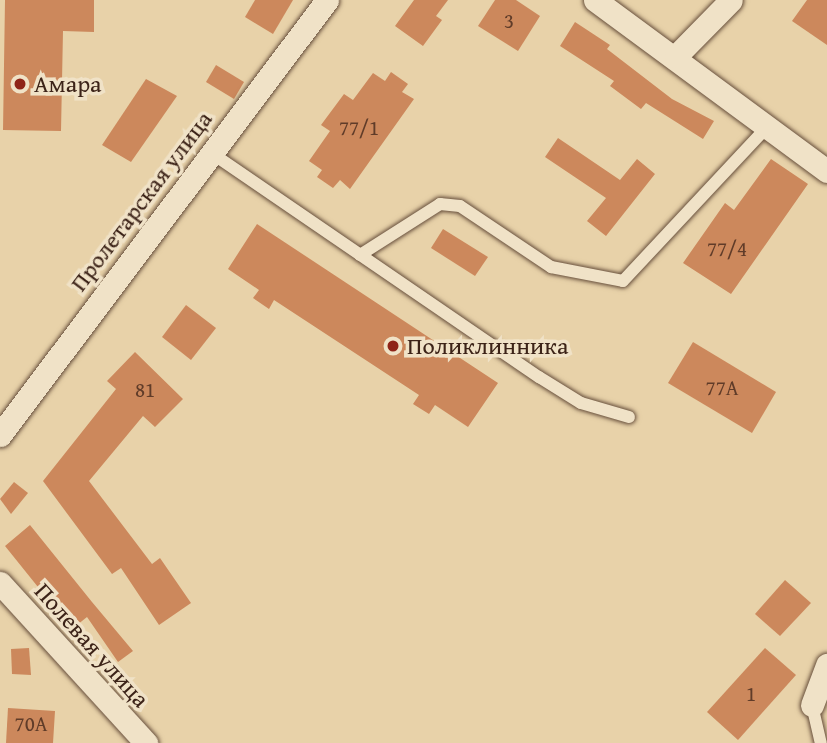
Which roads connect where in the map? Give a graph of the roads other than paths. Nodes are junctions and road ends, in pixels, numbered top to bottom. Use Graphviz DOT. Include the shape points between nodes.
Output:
graph roads {
  1 [pos="327,0"];
  2 [pos="595,0"];
  3 [pos="731,0"];
  4 [pos="676,56"];
  5 [pos="768,126"];
  6 [pos="210,152"];
  7 [pos="827,172"];
  8 [pos="360,255"];
  9 [pos="629,417"];
  10 [pos="0,435"];
  11 [pos="0,583"];
  12 [pos="827,665"];
  13 [pos="812,705"];
  14 [pos="146,743"];
  15 [pos="821,743"];
  1 -- 6 [label="street, Пролетарская улица"];
  2 -- 4 [label="street"];
  3 -- 4 [label="street"];
  4 -- 5 [label="street"];
  5 -- 7 [label="street"];
  5 -- 8 [label="lane" via="623,281 588,278 551,267 460,206 440,204"];
  6 -- 8 [label="lane"];
  6 -- 10 [label="street, Пролетарская улица"];
  8 -- 9 [label="lane" via="581,403"];
  11 -- 14 [label="street, Полевая улица"];
  12 -- 13 [label="street"];
  13 -- 15 [label="lane"];
}
